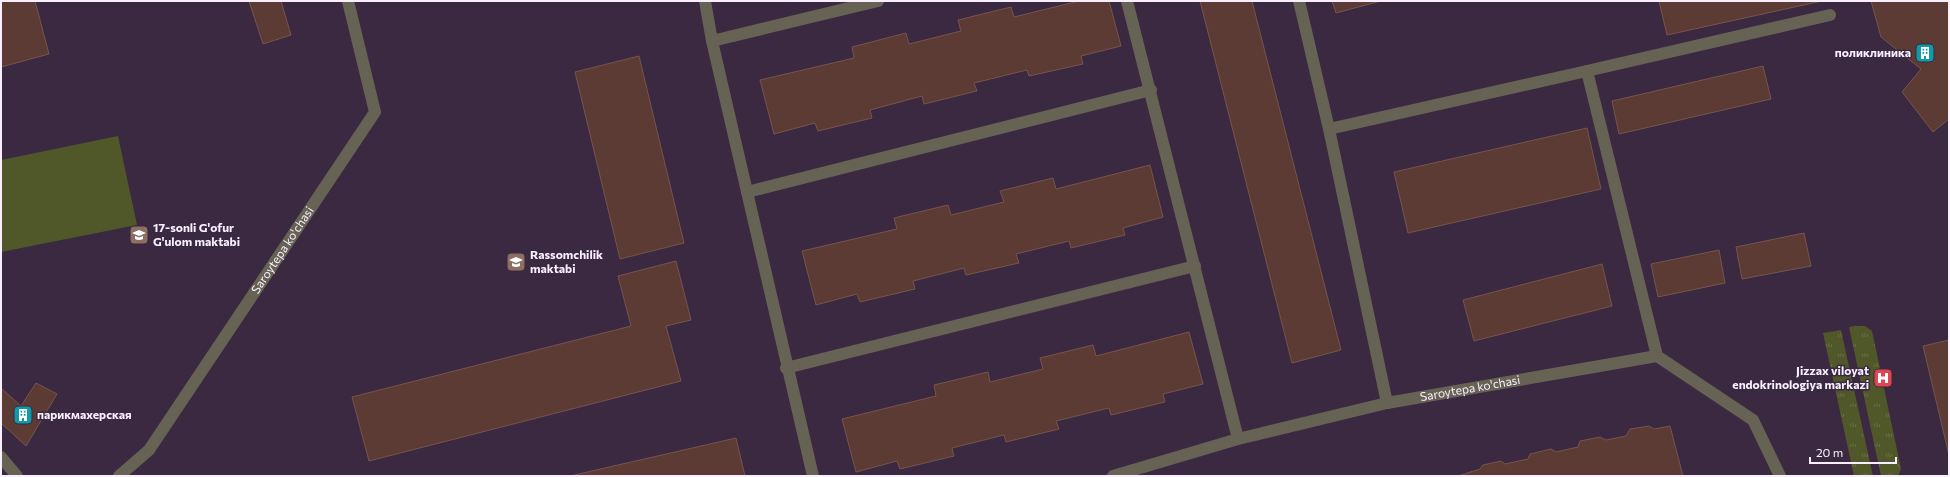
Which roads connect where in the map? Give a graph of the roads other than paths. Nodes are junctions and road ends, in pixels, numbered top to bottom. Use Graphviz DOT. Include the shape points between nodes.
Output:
graph roads {
  1 [pos="348,1"];
  2 [pos="704,1"];
  3 [pos="878,1"];
  4 [pos="1128,1"];
  5 [pos="1299,1"];
  6 [pos="1830,15"];
  7 [pos="712,41"];
  8 [pos="1587,70"];
  9 [pos="1151,90"];
  10 [pos="1329,129"];
  11 [pos="747,192"];
  12 [pos="1195,266"];
  13 [pos="1657,356"];
  14 [pos="786,368"];
  15 [pos="1387,403"];
  16 [pos="1238,440"];
  17 [pos="1,457"];
  18 [pos="17,476"];
  19 [pos="119,476"];
  20 [pos="813,476"];
  21 [pos="1113,476"];
  22 [pos="1780,476"];
  1 -- 19 [label="lane, Saroytepa ko'chasi" via="375,112 149,450"];
  2 -- 7 [label="lane"];
  3 -- 7 [label="lane"];
  4 -- 9 [label="lane"];
  5 -- 10 [label="lane"];
  6 -- 8 [label="lane"];
  7 -- 11 [label="lane"];
  8 -- 10 [label="lane"];
  8 -- 13 [label="lane"];
  9 -- 11 [label="lane"];
  9 -- 12 [label="lane"];
  10 -- 15 [label="lane"];
  11 -- 14 [label="lane"];
  12 -- 14 [label="lane"];
  12 -- 16 [label="lane"];
  13 -- 15 [label="lane, Saroytepa ko'chasi"];
  13 -- 22 [label="lane" via="1753,420"];
  14 -- 20 [label="lane"];
  15 -- 16 [label="lane, Saroytepa ko'chasi"];
  16 -- 21 [label="lane, Saroytepa ko'chasi"];
  17 -- 18 [label="lane"];
}
